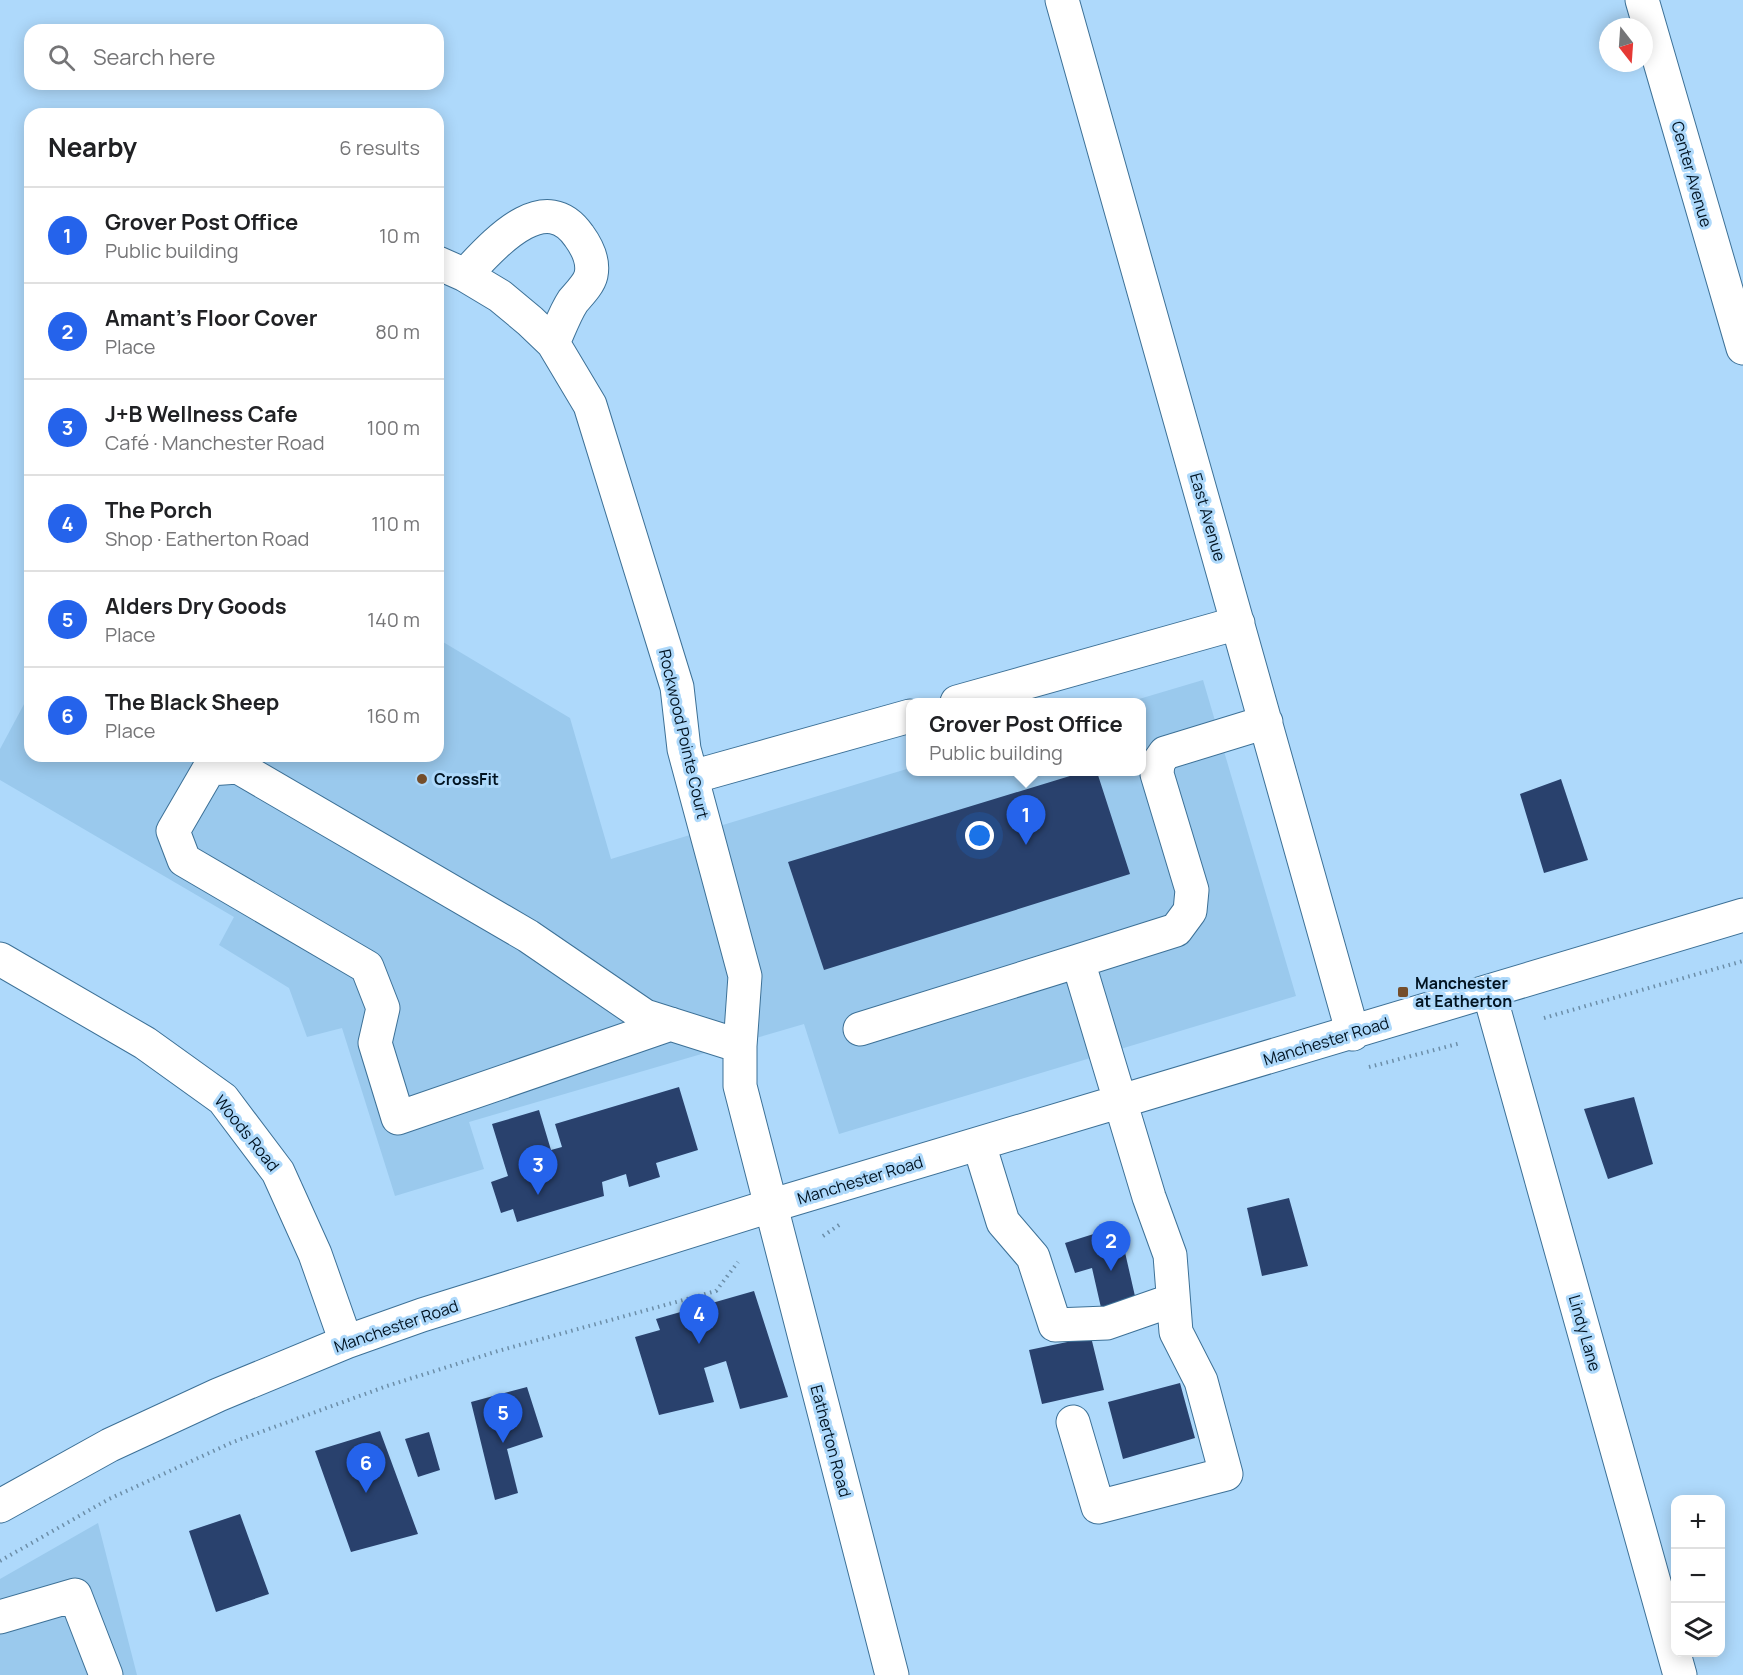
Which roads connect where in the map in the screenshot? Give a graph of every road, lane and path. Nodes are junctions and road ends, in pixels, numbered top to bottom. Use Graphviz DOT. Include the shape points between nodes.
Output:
graph roads {
  1 [pos="1062,0"];
  2 [pos="1642,0"];
  3 [pos="452,269"];
  4 [pos="553,343"];
  5 [pos="1743,348"];
  6 [pos="1238,623"];
  7 [pos="971,698"];
  8 [pos="906,717"];
  9 [pos="1266,722"];
  10 [pos="692,777"];
  11 [pos="1743,915"];
  12 [pos="0,959"];
  13 [pos="1078,961"];
  14 [pos="1743,961"];
  15 [pos="1489,992"];
  16 [pos="1544,1018"];
  17 [pos="671,1024"];
  18 [pos="860,1029"];
  19 [pos="1353,1034"];
  20 [pos="740,1046"];
  21 [pos="1121,1102"];
  22 [pos="979,1144"];
  23 [pos="770,1206"];
  24 [pos="738,1262"];
  25 [pos="1173,1300"];
  26 [pos="345,1342"];
  27 [pos="1073,1422"];
  28 [pos="0,1506"];
  29 [pos="0,1561"];
  30 [pos="0,1617"];
  31 [pos="106,1675"];
  32 [pos="892,1675"];
  33 [pos="1680,1675"];
  1 -- 6 [label="street, East Avenue"];
  2 -- 5 [label="street, Center Avenue"];
  3 -- 4 [label="street, Rockwood Pointe Court" via="500,296"];
  3 -- 4 [label="street" via="491,246 516,225 549,218 571,224 589,250 591,275"];
  4 -- 10 [label="street, Rockwood Pointe Court" via="590,405 677,687 684,749"];
  6 -- 7 [label="street"];
  6 -- 9 [label="street, East Avenue"];
  8 -- 10 [label="street"];
  9 -- 13 [label="street" via="1165,753 1157,774 1192,890 1190,911 1176,930"];
  9 -- 19 [label="street, East Avenue"];
  10 -- 20 [label="street, Rockwood Pointe Court" via="745,976"];
  11 -- 15 [label="street, Manchester Road"];
  12 -- 26 [label="street, Woods Road" via="146,1043 223,1099 278,1172 315,1254"];
  13 -- 18 [label="street"];
  13 -- 21 [label="street"];
  14 -- 16 [label="path"];
  15 -- 19 [label="street, Manchester Road"];
  15 -- 33 [label="street, Lindy Lane"];
  17 -- 17 [label="street" via="645,1016 528,936 238,767 209,769 173,831 184,860 367,967 383,1008 375,1043 398,1118"];
  17 -- 20 [label="street"];
  19 -- 21 [label="street, Manchester Road"];
  20 -- 23 [label="street, Rockwood Pointe Court" via="740,1086"];
  21 -- 22 [label="street, Manchester Road"];
  21 -- 25 [label="street" via="1170,1255"];
  22 -- 23 [label="street, Manchester Road"];
  22 -- 25 [label="street" via="1003,1222 1033,1257 1055,1325 1107,1323"];
  23 -- 26 [label="street, Manchester Road"];
  23 -- 32 [label="street, Eatherton Road"];
  24 -- 29 [label="path" via="716,1291 498,1351 233,1442 109,1499"];
  25 -- 27 [label="street" via="1176,1332 1201,1381 1226,1474 1098,1507"];
  26 -- 28 [label="street, Manchester Road" via="110,1445"];
  30 -- 31 [label="street" via="75,1595"];
}
